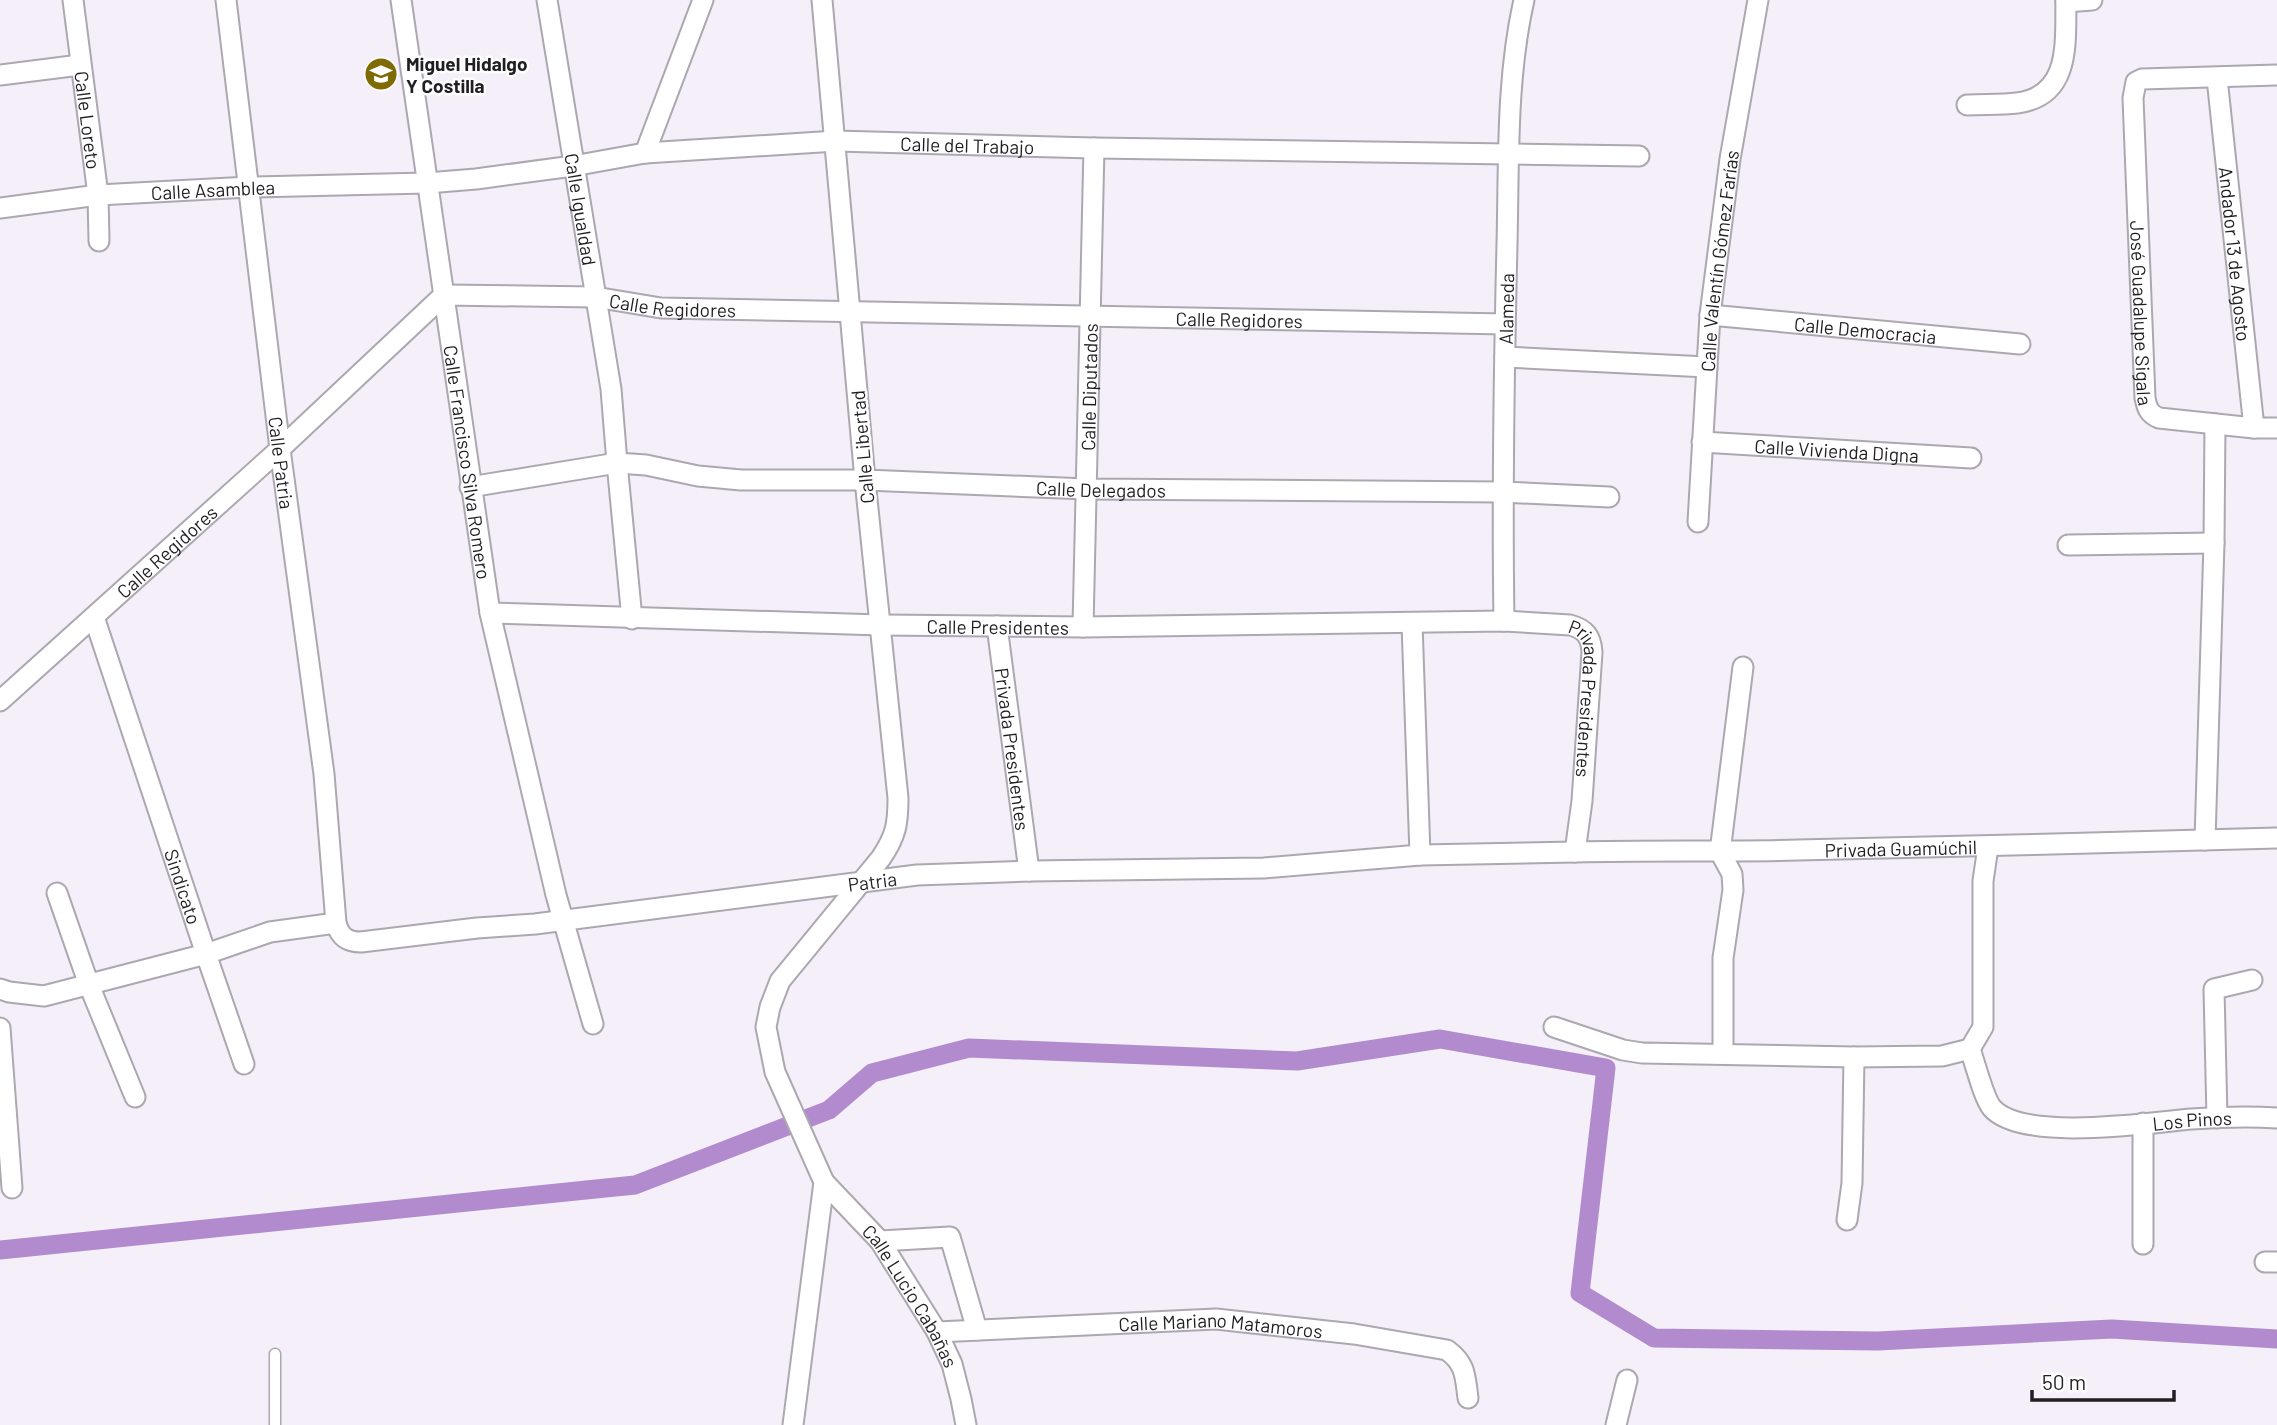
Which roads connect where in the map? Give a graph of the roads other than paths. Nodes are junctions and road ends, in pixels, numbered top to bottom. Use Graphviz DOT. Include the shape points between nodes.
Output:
graph roads {
  1 [pos="73,0"];
  2 [pos="226,0"];
  3 [pos="401,0"];
  4 [pos="547,0"];
  5 [pos="703,0"];
  6 [pos="822,0"];
  7 [pos="1524,0"];
  8 [pos="1758,0"];
  9 [pos="2092,0"];
  10 [pos="2066,1"];
  11 [pos="80,65"];
  12 [pos="0,75"];
  13 [pos="2277,75"];
  14 [pos="2217,78"];
  15 [pos="1967,105"];
  16 [pos="836,141"];
  17 [pos="1094,148"];
  18 [pos="645,153"];
  19 [pos="1509,155"];
  20 [pos="1639,156"];
  21 [pos="573,166"];
  22 [pos="427,183"];
  23 [pos="249,187"];
  24 [pos="98,195"];
  25 [pos="0,208"];
  26 [pos="99,241"];
  27 [pos="444,295"];
  28 [pos="595,297"];
  29 [pos="850,311"];
  30 [pos="1710,315"];
  31 [pos="1091,317"];
  32 [pos="1505,324"];
  33 [pos="2020,344"];
  34 [pos="1505,357"];
  35 [pos="1707,367"];
  36 [pos="2215,424"];
  37 [pos="2254,428"];
  38 [pos="2277,428"];
  39 [pos="1702,442"];
  40 [pos="280,449"];
  41 [pos="1971,458"];
  42 [pos="617,463"];
  43 [pos="865,480"];
  44 [pos="470,487"];
  45 [pos="1087,489"];
  46 [pos="1502,492"];
  47 [pos="1609,497"];
  48 [pos="1698,522"];
  49 [pos="2214,543"];
  50 [pos="2068,545"];
  51 [pos="490,613"];
  52 [pos="94,617"];
  53 [pos="632,619"];
  54 [pos="1504,621"];
  55 [pos="1412,623"];
  56 [pos="880,625"];
  57 [pos="998,626"];
  58 [pos="1083,627"];
  59 [pos="1743,667"];
  60 [pos="0,701"];
  61 [pos="2277,838"];
  62 [pos="2205,840"];
  63 [pos="1988,847"];
  64 [pos="1575,852"];
  65 [pos="1720,852"];
  66 [pos="1420,855"];
  67 [pos="1029,871"];
  68 [pos="861,882"];
  69 [pos="57,893"];
  70 [pos="563,920"];
  71 [pos="336,923"];
  72 [pos="205,954"];
  73 [pos="2252,980"];
  74 [pos="89,985"];
  75 [pos="0,989"];
  76 [pos="593,1024"];
  77 [pos="1555,1027"];
  78 [pos="0,1028"];
  79 [pos="1970,1049"];
  80 [pos="1723,1054"];
  81 [pos="1854,1057"];
  82 [pos="244,1064"];
  83 [pos="135,1097"];
  84 [pos="2217,1118"];
  85 [pos="2277,1118"];
  86 [pos="2143,1123"];
  87 [pos="824,1182"];
  88 [pos="12,1188"];
  89 [pos="1847,1220"];
  90 [pos="880,1241"];
  91 [pos="2143,1244"];
  92 [pos="977,1330"];
  93 [pos="937,1332"];
  94 [pos="275,1354"];
  95 [pos="1627,1380"];
  96 [pos="1468,1398"];
  97 [pos="275,1425"];
  98 [pos="793,1425"];
  99 [pos="966,1425"];
  100 [pos="1616,1425"];
  1 -- 11 [label="street, Calle Loreto"];
  2 -- 23 [label="street, Calle Patria"];
  3 -- 22 [label="street, Calle Francisco Silva Romero"];
  4 -- 21 [label="street, Calle Igualdad"];
  5 -- 18 [label="street"];
  6 -- 16 [label="street, Calle Libertad"];
  7 -- 19 [label="street, Alameda" via="1514,50"];
  8 -- 30 [label="street, Calle Valentín Gómez Farías" via="1730,159"];
  9 -- 10 [label="street"];
  10 -- 15 [label="street" via="2064,57 2051,87 2018,103"];
  11 -- 12 [label="street"];
  11 -- 24 [label="street, Calle Loreto"];
  13 -- 14 [label="street"];
  14 -- 36 [label="street, José Guadalupe Sigala" via="2136,82 2133,98 2145,398 2151,415 2159,418"];
  14 -- 37 [label="street, Andador 13 de Agosto"];
  16 -- 17 [label="street, Calle del Trabajo"];
  16 -- 18 [label="street, Calle del Trabajo"];
  16 -- 29 [label="street, Calle Libertad"];
  17 -- 19 [label="street, Calle del Trabajo"];
  17 -- 31 [label="street, Calle Diputados"];
  18 -- 21 [label="street, Calle del Trabajo"];
  19 -- 20 [label="street, Calle del Trabajo"];
  19 -- 32 [label="street, Alameda"];
  21 -- 22 [label="street, Calle del Trabajo"];
  21 -- 28 [label="street, Calle Igualdad"];
  22 -- 23 [label="street, Calle Asamblea"];
  22 -- 27 [label="street, Calle Francisco Silva Romero"];
  23 -- 24 [label="street, Calle Asamblea"];
  23 -- 40 [label="street, Calle Patria"];
  24 -- 25 [label="street, Calle Asamblea"];
  24 -- 26 [label="street, Calle Loreto"];
  27 -- 28 [label="street, Calle Regidores"];
  27 -- 40 [label="street, Calle Regidores"];
  27 -- 44 [label="street, Calle Francisco Silva Romero"];
  28 -- 29 [label="street, Calle Regidores" via="661,308"];
  28 -- 42 [label="street, Calle Igualdad" via="611,389"];
  29 -- 31 [label="street, Calle Regidores"];
  29 -- 43 [label="street, Calle Libertad"];
  30 -- 33 [label="street, Calle Democracia"];
  30 -- 35 [label="street, Calle Valentín Gómez Farías"];
  31 -- 32 [label="street, Calle Regidores"];
  31 -- 45 [label="street, Calle Diputados"];
  32 -- 34 [label="street, Alameda"];
  34 -- 35 [label="street"];
  34 -- 46 [label="street, Alameda"];
  35 -- 39 [label="street, Calle Valentín Gómez Farías"];
  36 -- 37 [label="street, José Guadalupe Sigala"];
  36 -- 49 [label="street"];
  37 -- 38 [label="street, José Guadalupe Sigala"];
  39 -- 41 [label="street, Calle Vivienda Digna"];
  39 -- 48 [label="street, Calle Valentín Gómez Farías"];
  40 -- 52 [label="street, Calle Regidores"];
  40 -- 71 [label="street, Calle Patria" via="322,760"];
  42 -- 43 [label="street, Calle Delegados" via="741,480"];
  42 -- 44 [label="street"];
  42 -- 53 [label="street, Calle Igualdad"];
  43 -- 45 [label="street, Calle Delegados"];
  43 -- 56 [label="street, Calle Libertad"];
  44 -- 51 [label="street, Calle Francisco Silva Romero"];
  45 -- 46 [label="street, Calle Delegados"];
  45 -- 58 [label="street, Calle Diputados"];
  46 -- 47 [label="street, Calle Delegados"];
  46 -- 54 [label="street, Alameda"];
  49 -- 50 [label="street"];
  49 -- 62 [label="street"];
  51 -- 53 [label="street, Calle Presidentes"];
  51 -- 70 [label="street, Calle Francisco Silva Romero"];
  52 -- 60 [label="street, Calle Regidores"];
  52 -- 72 [label="street, Sindicato"];
  53 -- 56 [label="street, Calle Presidentes"];
  54 -- 55 [label="street, Calle Presidentes"];
  54 -- 64 [label="street, Privada Presidentes" via="1570,625 1587,633 1592,641"];
  55 -- 58 [label="street, Calle Presidentes"];
  55 -- 66 [label="street"];
  56 -- 57 [label="street, Calle Presidentes"];
  56 -- 68 [label="street, Calle Libertad" via="898,823 892,843"];
  57 -- 58 [label="street, Calle Presidentes"];
  57 -- 67 [label="street, Privada Presidentes"];
  59 -- 65 [label="street"];
  61 -- 62 [label="street, Privada Guamúchil"];
  62 -- 63 [label="street, Privada Guamúchil"];
  63 -- 65 [label="street, Privada Guamúchil"];
  63 -- 79 [label="street" via="1983,881 1983,1027"];
  64 -- 65 [label="street, Privada Guamúchil"];
  64 -- 66 [label="street, Privada Guamúchil"];
  65 -- 80 [label="street" via="1732,874 1733,890 1723,958"];
  66 -- 67 [label="street, Patria" via="1264,868"];
  67 -- 68 [label="street, Patria"];
  68 -- 70 [label="street, Patria"];
  68 -- 87 [label="street, Calle Libertad" via="780,981 766,1027 781,1085"];
  69 -- 74 [label="street"];
  70 -- 71 [label="street, Patria" via="362,942 344,939"];
  70 -- 76 [label="street, Calle Francisco Silva Romero"];
  71 -- 72 [label="street" via="270,932"];
  72 -- 74 [label="street"];
  72 -- 82 [label="street, Sindicato"];
  73 -- 84 [label="street" via="2214,989"];
  74 -- 75 [label="street" via="44,996"];
  74 -- 83 [label="street"];
  77 -- 80 [label="street" via="1623,1050"];
  78 -- 88 [label="street"];
  79 -- 81 [label="street" via="1942,1056"];
  79 -- 86 [label="street" via="1990,1106 2008,1120 2071,1128"];
  80 -- 81 [label="street"];
  81 -- 89 [label="street"];
  84 -- 85 [label="street, Los Pinos"];
  84 -- 86 [label="street, Los Pinos"];
  86 -- 91 [label="street, Los Pinos"];
  87 -- 90 [label="street, Calle Lucio Cabañas"];
  87 -- 98 [label="street"];
  90 -- 92 [label="street" via="950,1237"];
  90 -- 93 [label="street, Calle Lucio Cabañas"];
  92 -- 93 [label="street, Calle Mariano Matamoros"];
  92 -- 96 [label="street, Calle Mariano Matamoros" via="1216,1319 1354,1334 1447,1350 1459,1359"];
  93 -- 99 [label="street, Calle Lucio Cabañas" via="951,1364"];
  94 -- 97 [label="lane"];
  95 -- 100 [label="street"];
}
